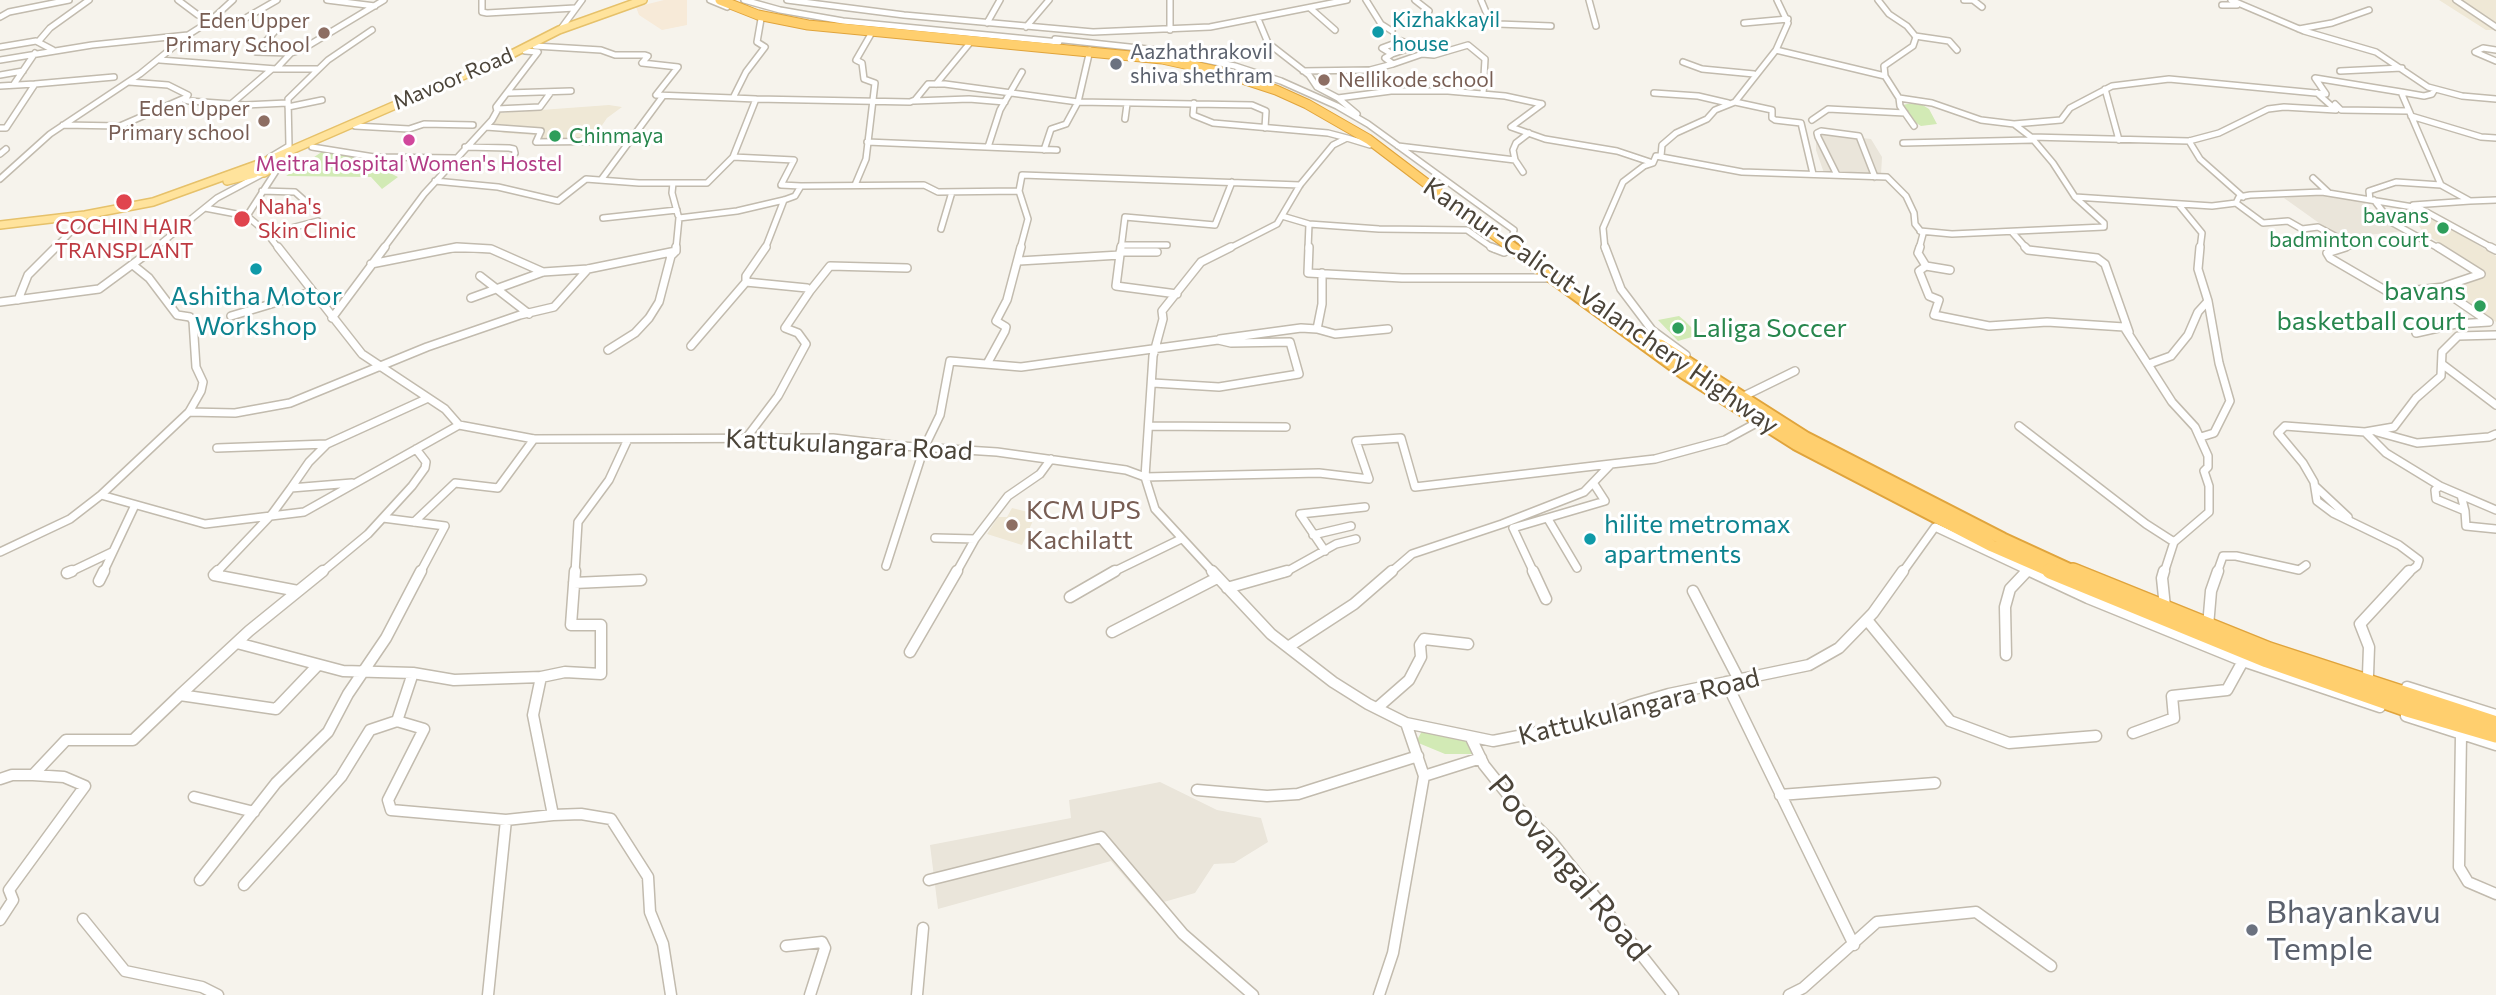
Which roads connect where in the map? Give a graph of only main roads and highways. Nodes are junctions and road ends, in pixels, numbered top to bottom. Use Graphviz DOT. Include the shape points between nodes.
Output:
graph roads {
  1 [pos="642,0"];
  2 [pos="652,0"];
  3 [pos="720,0"];
  4 [pos="735,0"];
  5 [pos="561,31"];
  6 [pos="264,162"];
  7 [pos="276,166"];
  8 [pos="253,170"];
  9 [pos="0,227"];
  10 [pos="1512,244"];
  11 [pos="2496,724"];
  12 [pos="2496,735"];
  1 -- 5 [label="main road, Mavoor Road"];
  2 -- 5 [label="main road, Mavoor Road"];
  3 -- 10 [label="highway, Kannur-Calicut-Valanchery Highway" via="758,15 808,25 1089,46 1244,79 1340,121"];
  4 -- 10 [label="highway, Kannur-Calicut-Valanchery Highway" via="821,22 1059,41 1174,57 1236,72 1293,91 1342,115"];
  5 -- 6 [label="main road, Mavoor Road"];
  5 -- 7 [label="main road, Mavoor Road"];
  6 -- 7 [label="main road"];
  6 -- 8 [label="main road, Mavoor Road"];
  7 -- 8 [label="main road, Mavoor Road" via="264,173"];
  8 -- 9 [label="main road, Mavoor Road" via="145,204"];
  8 -- 9 [label="main road, Mavoor Road" via="164,202 84,218"];
  10 -- 11 [label="highway, Kannur-Calicut-Valanchery Highway" via="1806,438 1949,513 2087,577 2269,650"];
  10 -- 12 [label="highway, Kannur-Calicut-Valanchery Highway" via="1684,373 1796,444 1993,546 2267,660"];
}
